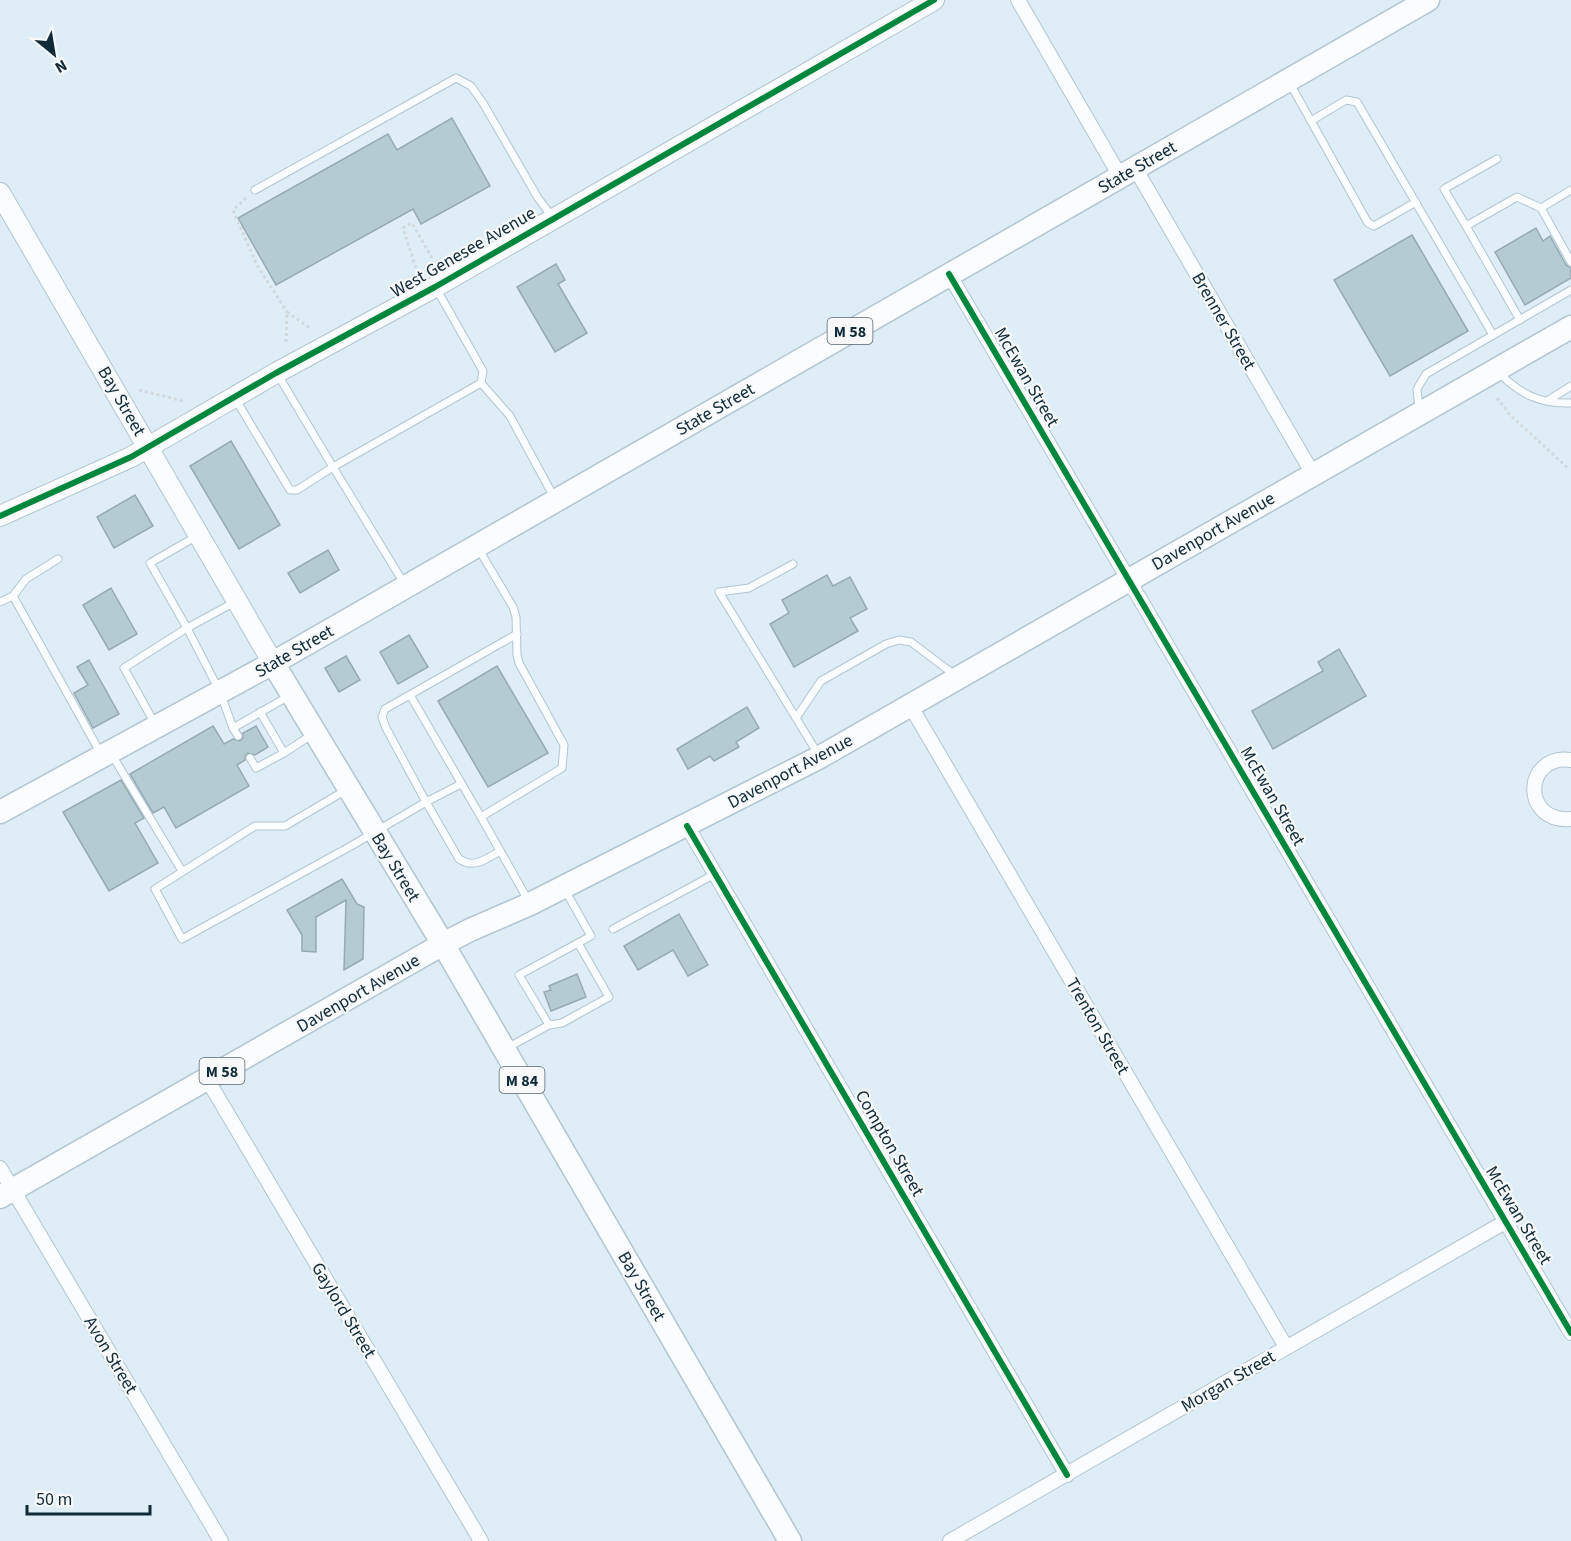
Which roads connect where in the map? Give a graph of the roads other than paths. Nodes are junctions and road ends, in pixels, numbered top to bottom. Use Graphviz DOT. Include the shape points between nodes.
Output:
graph roads {
  1 [pos="934,0"];
  2 [pos="1018,0"];
  3 [pos="1428,0"];
  4 [pos="1288,80"];
  5 [pos="1311,121"];
  6 [pos="1497,159"];
  7 [pos="1128,172"];
  8 [pos="255,190"];
  9 [pos="1571,190"];
  10 [pos="0,193"];
  11 [pos="1416,202"];
  12 [pos="1541,208"];
  13 [pos="553,218"];
  14 [pos="1466,226"];
  15 [pos="1571,262"];
  16 [pos="949,274"];
  17 [pos="435,287"];
  18 [pos="1571,290"];
  19 [pos="1520,320"];
  20 [pos="1571,327"];
  21 [pos="1493,335"];
  22 [pos="1497,370"];
  23 [pos="276,373"];
  24 [pos="481,382"];
  25 [pos="1571,386"];
  26 [pos="235,398"];
  27 [pos="1547,401"];
  28 [pos="1571,403"];
  29 [pos="1419,414"];
  30 [pos="148,446"];
  31 [pos="333,467"];
  32 [pos="1313,474"];
  33 [pos="556,500"];
  34 [pos="0,516"];
  35 [pos="199,535"];
  36 [pos="477,546"];
  37 [pos="58,559"];
  38 [pos="793,564"];
  39 [pos="1128,580"];
  40 [pos="406,587"];
  41 [pos="13,596"];
  42 [pos="237,600"];
  43 [pos="0,602"];
  44 [pos="187,628"];
  45 [pos="517,634"];
  46 [pos="273,663"];
  47 [pos="958,677"];
  48 [pos="220,692"];
  49 [pos="292,694"];
  50 [pos="411,695"];
  51 [pos="909,705"];
  52 [pos="260,712"];
  53 [pos="796,718"];
  54 [pos="157,727"];
  55 [pos="233,728"];
  56 [pos="316,732"];
  57 [pos="238,736"];
  58 [pos="284,753"];
  59 [pos="106,754"];
  60 [pos="820,757"];
  61 [pos="250,758"];
  62 [pos="1571,760"];
  63 [pos="461,784"];
  64 [pos="350,788"];
  65 [pos="426,802"];
  66 [pos="0,812"];
  67 [pos="481,817"];
  68 [pos="1571,819"];
  69 [pos="687,826"];
  70 [pos="375,832"];
  71 [pos="500,851"];
  72 [pos="182,871"];
  73 [pos="715,874"];
  74 [pos="564,888"];
  75 [pos="530,904"];
  76 [pos="613,929"];
  77 [pos="578,943"];
  78 [pos="443,944"];
  79 [pos="549,1025"];
  80 [pos="505,1050"];
  81 [pos="207,1079"];
  82 [pos="0,1168"];
  83 [pos="7,1193"];
  84 [pos="1505,1222"];
  85 [pos="1571,1333"];
  86 [pos="1286,1347"];
  87 [pos="1067,1475"];
  88 [pos="221,1541"];
  89 [pos="481,1541"];
  90 [pos="790,1541"];
  91 [pos="950,1541"];
  1 -- 13 [label="street, West Genesee Avenue"];
  2 -- 7 [label="street, Brenner Street"];
  3 -- 4 [label="main road, State Street / M 58"];
  4 -- 5 [label="lane"];
  4 -- 7 [label="main road, State Street / M 58"];
  5 -- 11 [label="lane" via="1346,100 1357,102"];
  5 -- 11 [label="lane" via="1368,223 1374,226"];
  6 -- 14 [label="lane" via="1444,189"];
  7 -- 16 [label="main road, State Street / M 58"];
  7 -- 32 [label="street, Brenner Street"];
  8 -- 13 [label="lane" via="456,78 471,86 483,103"];
  9 -- 12 [label="lane"];
  10 -- 30 [label="street, Bay Street"];
  11 -- 21 [label="lane"];
  12 -- 14 [label="lane" via="1517,197"];
  12 -- 15 [label="lane"];
  13 -- 17 [label="street, West Genesee Avenue"];
  14 -- 19 [label="lane"];
  16 -- 33 [label="main road, State Street / M 58"];
  16 -- 39 [label="street, McEwan Street"];
  17 -- 23 [label="street, West Genesee Avenue"];
  17 -- 24 [label="lane" via="483,371"];
  18 -- 19 [label="lane"];
  19 -- 21 [label="lane"];
  20 -- 22 [label="main road, Davenport Avenue / M 58"];
  21 -- 29 [label="lane" via="1426,374 1417,389"];
  22 -- 27 [label="lane" via="1514,388"];
  22 -- 29 [label="main road, Davenport Avenue / M 58"];
  23 -- 26 [label="street, West Genesee Avenue"];
  23 -- 31 [label="lane"];
  24 -- 31 [label="lane"];
  24 -- 33 [label="lane" via="510,416"];
  25 -- 27 [label="lane"];
  26 -- 30 [label="street, West Genesee Avenue"];
  26 -- 31 [label="lane" via="290,490 297,490"];
  27 -- 28 [label="lane"];
  29 -- 32 [label="main road, Davenport Avenue / M 58"];
  30 -- 34 [label="street, West Genesee Avenue"];
  30 -- 35 [label="street, Bay Street"];
  31 -- 40 [label="lane"];
  32 -- 39 [label="main road, Davenport Avenue / M 58"];
  33 -- 36 [label="main road, State Street / M 58"];
  35 -- 42 [label="street, Bay Street"];
  35 -- 44 [label="lane" via="150,563"];
  36 -- 40 [label="main road, State Street / M 58"];
  36 -- 45 [label="lane" via="513,607"];
  37 -- 41 [label="lane" via="26,579"];
  38 -- 53 [label="lane" via="749,588 719,592"];
  39 -- 47 [label="main road, Davenport Avenue / M 58"];
  39 -- 84 [label="street, McEwan Street"];
  40 -- 46 [label="main road, State Street / M 58"];
  41 -- 43 [label="lane"];
  41 -- 59 [label="lane"];
  42 -- 44 [label="lane"];
  42 -- 46 [label="street, Bay Street"];
  44 -- 48 [label="lane"];
  44 -- 54 [label="lane" via="124,668"];
  45 -- 50 [label="lane"];
  45 -- 67 [label="lane" via="519,663 564,745 565,758 554,775"];
  46 -- 48 [label="main road, State Street / M 58"];
  46 -- 49 [label="main road, Bay Street / M 84"];
  47 -- 51 [label="main road, Davenport Avenue / M 58"];
  47 -- 53 [label="lane" via="911,642 899,640 820,681"];
  48 -- 54 [label="main road, State Street / M 58"];
  48 -- 55 [label="lane"];
  49 -- 52 [label="lane"];
  49 -- 56 [label="main road, Bay Street / M 84"];
  50 -- 63 [label="lane"];
  50 -- 65 [label="lane" via="385,709 382,717"];
  51 -- 60 [label="main road, Davenport Avenue / M 58"];
  51 -- 86 [label="street, Trenton Street"];
  52 -- 55 [label="lane"];
  52 -- 58 [label="lane"];
  53 -- 60 [label="lane"];
  54 -- 59 [label="main road, State Street / M 58"];
  55 -- 57 [label="lane"];
  56 -- 58 [label="lane"];
  56 -- 64 [label="main road, Bay Street / M 84"];
  58 -- 61 [label="lane" via="256,768"];
  59 -- 66 [label="main road, State Street / M 58"];
  59 -- 72 [label="lane"];
  60 -- 69 [label="main road, Davenport Avenue / M 58"];
  62 -- 68 [label="street" via="1553,761 1534,783 1537,803 1543,811 1560,820"];
  63 -- 65 [label="lane"];
  63 -- 67 [label="lane"];
  64 -- 70 [label="main road, Bay Street / M 84"];
  64 -- 72 [label="lane" via="285,826 255,826"];
  65 -- 70 [label="lane"];
  65 -- 71 [label="lane" via="459,859 475,864"];
  67 -- 71 [label="lane"];
  69 -- 73 [label="street, Compton Street"];
  69 -- 74 [label="main road, Davenport Avenue / M 58"];
  70 -- 72 [label="lane" via="182,939 155,889"];
  70 -- 78 [label="main road, Bay Street / M 84"];
  71 -- 75 [label="lane"];
  73 -- 76 [label="lane"];
  73 -- 87 [label="street, Compton Street"];
  74 -- 75 [label="main road, Davenport Avenue / M 58"];
  74 -- 77 [label="lane" via="591,936"];
  75 -- 78 [label="main road, Davenport Avenue / M 58"];
  77 -- 79 [label="lane" via="519,975"];
  77 -- 79 [label="lane" via="609,997 562,1023"];
  78 -- 80 [label="main road, Bay Street / M 84"];
  78 -- 81 [label="main road, Davenport Avenue / M 58"];
  79 -- 80 [label="lane"];
  80 -- 90 [label="main road, Bay Street / M 84"];
  81 -- 83 [label="main road, Davenport Avenue / M 58"];
  81 -- 89 [label="street, Gaylord Street"];
  82 -- 83 [label="street, Avon Street"];
  83 -- 88 [label="street, Avon Street"];
  84 -- 85 [label="street, McEwan Street"];
  84 -- 86 [label="street, Morgan Street"];
  86 -- 87 [label="street, Morgan Street"];
  87 -- 91 [label="street, Morgan Street"];
}
